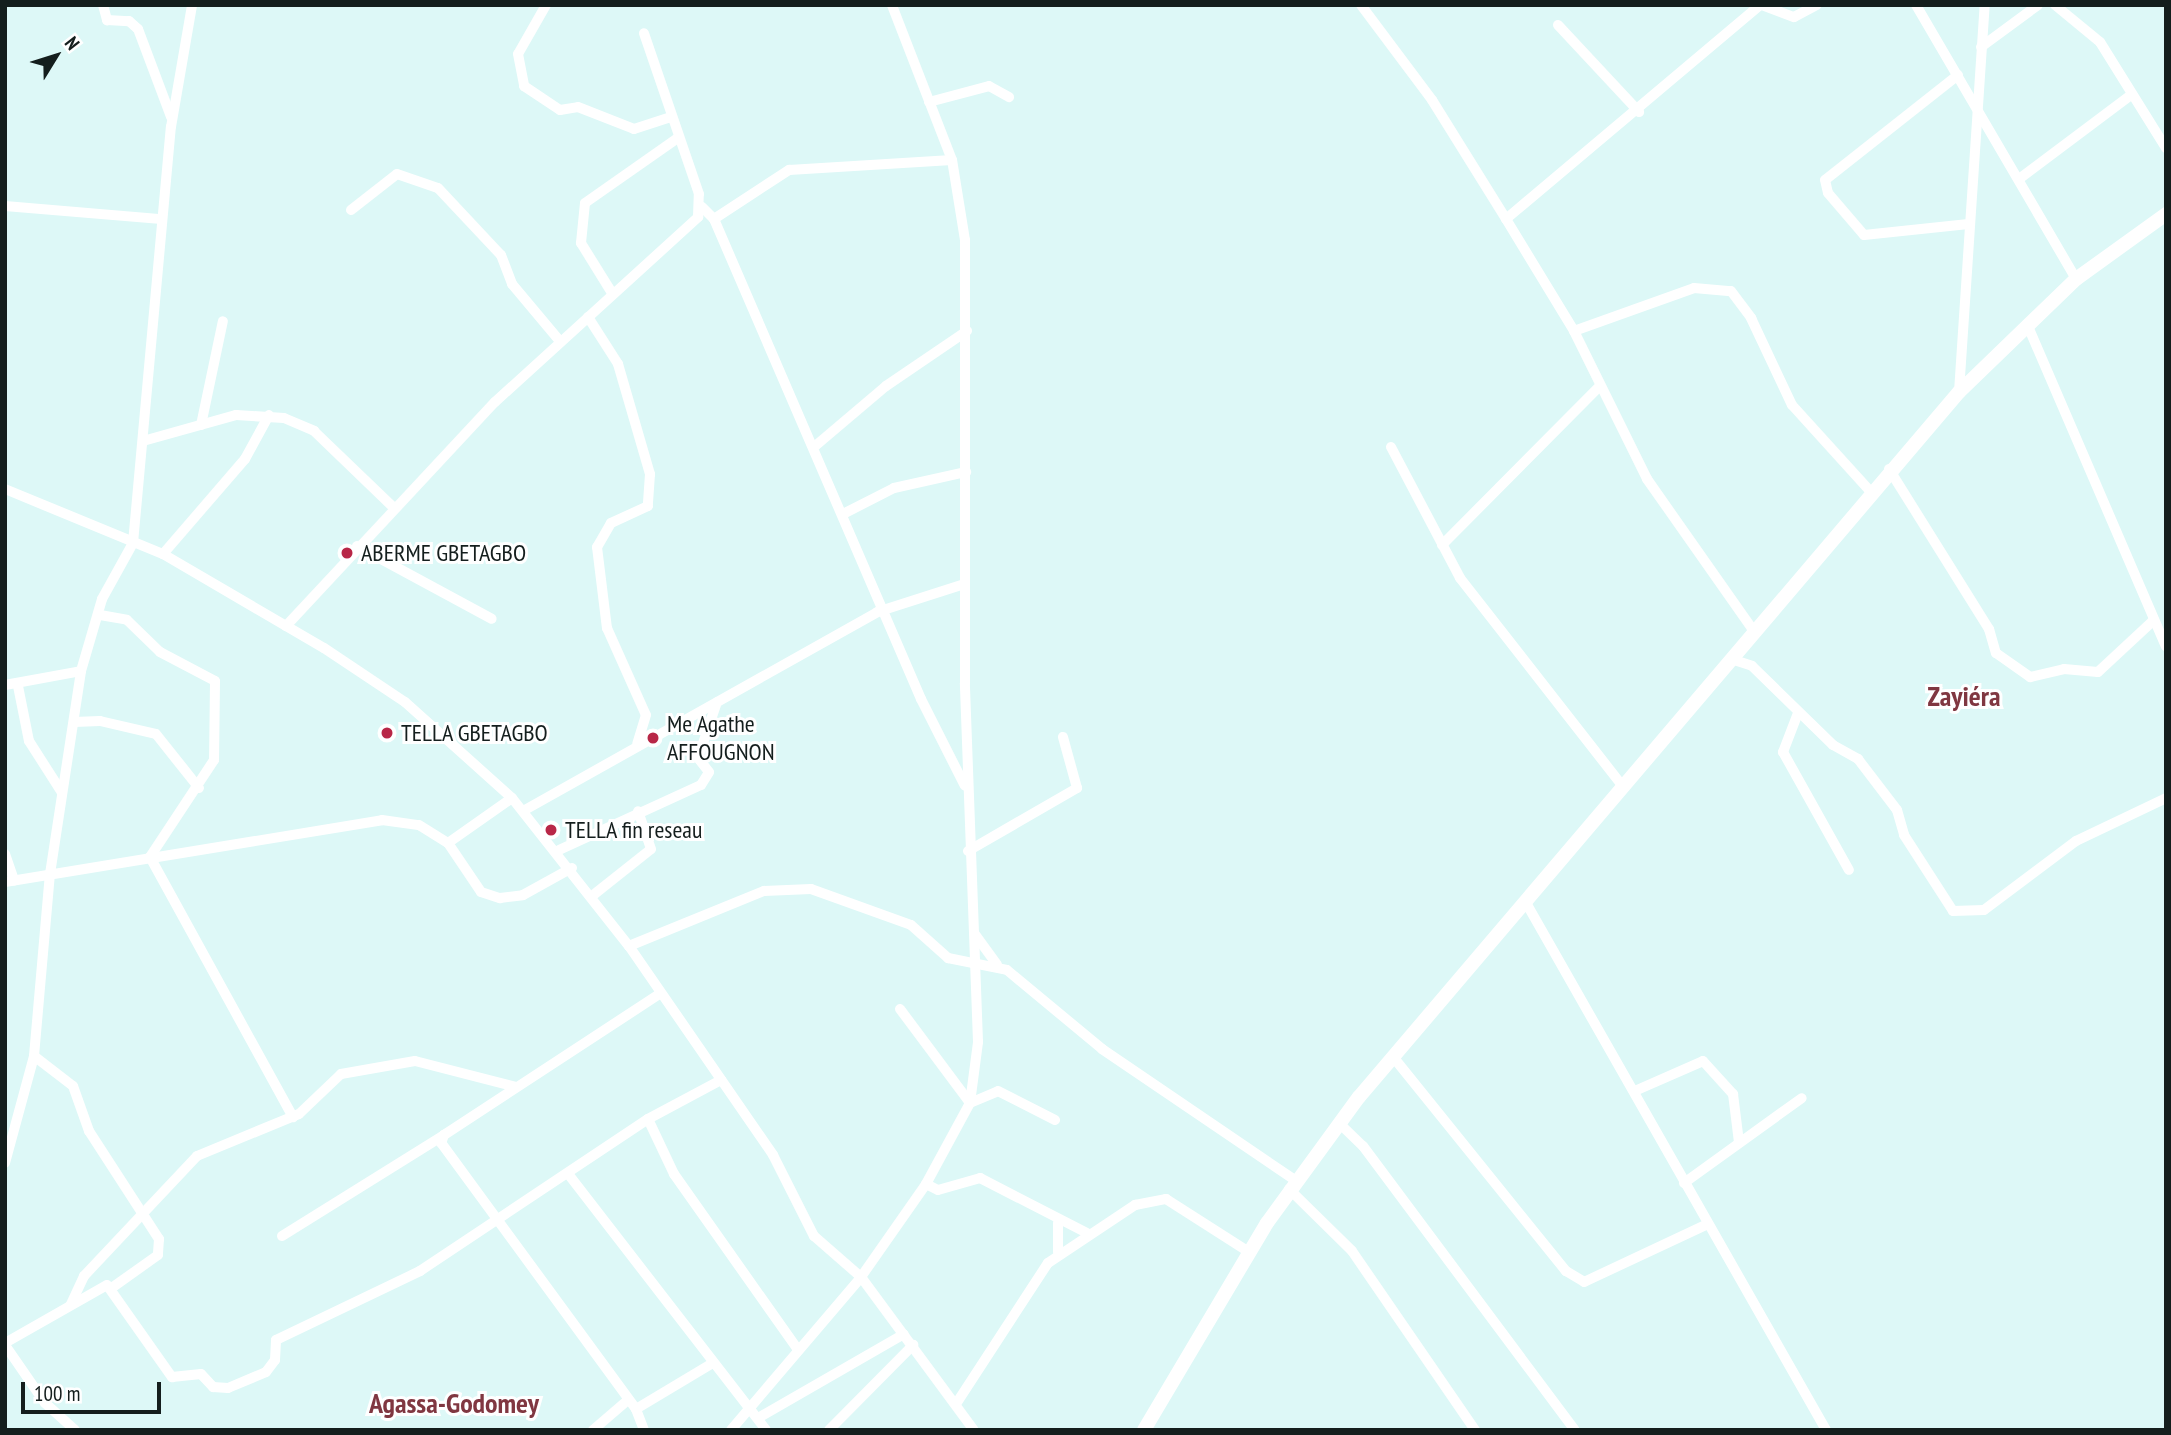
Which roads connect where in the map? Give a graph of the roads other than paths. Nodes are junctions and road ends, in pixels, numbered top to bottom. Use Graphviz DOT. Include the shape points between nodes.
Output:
graph roads {
  1 [pos="103,5"];
  2 [pos="192,5"];
  3 [pos="546,5"];
  4 [pos="892,5"];
  5 [pos="1361,5"];
  6 [pos="1761,5"];
  7 [pos="1817,5"];
  8 [pos="1916,5"];
  9 [pos="1985,5"];
  10 [pos="2038,5"];
  11 [pos="2055,5"];
  12 [pos="1558,25"];
  13 [pos="644,33"];
  14 [pos="1981,47"];
  15 [pos="1958,75"];
  16 [pos="2131,95"];
  17 [pos="1009,97"];
  18 [pos="929,103"];
  19 [pos="1976,108"];
  20 [pos="1639,112"];
  21 [pos="670,117"];
  22 [pos="172,120"];
  23 [pos="678,138"];
  24 [pos="2166,148"];
  25 [pos="952,160"];
  26 [pos="2019,179"];
  27 [pos="5,206"];
  28 [pos="702,207"];
  29 [pos="351,210"];
  30 [pos="2166,214"];
  31 [pos="161,219"];
  32 [pos="714,219"];
  33 [pos="1506,219"];
  34 [pos="1968,225"];
  35 [pos="2076,279"];
  36 [pos="612,293"];
  37 [pos="588,317"];
  38 [pos="223,321"];
  39 [pos="2027,324"];
  40 [pos="967,331"];
  41 [pos="1574,331"];
  42 [pos="559,340"];
  43 [pos="1600,386"];
  44 [pos="1959,392"];
  45 [pos="269,415"];
  46 [pos="201,425"];
  47 [pos="143,441"];
  48 [pos="814,447"];
  49 [pos="1391,447"];
  50 [pos="1889,469"];
  51 [pos="966,472"];
  52 [pos="5,489"];
  53 [pos="1870,491"];
  54 [pos="394,508"];
  55 [pos="843,514"];
  56 [pos="133,543"];
  57 [pos="1442,545"];
  58 [pos="357,546"];
  59 [pos="163,554"];
  60 [pos="964,583"];
  61 [pos="885,610"];
  62 [pos="100,615"];
  63 [pos="492,620"];
  64 [pos="2154,620"];
  65 [pos="286,626"];
  66 [pos="1753,630"];
  67 [pos="2166,646"];
  68 [pos="1731,659"];
  69 [pos="81,671"];
  70 [pos="5,685"];
  71 [pos="18,686"];
  72 [pos="717,702"];
  73 [pos="1798,713"];
  74 [pos="74,722"];
  75 [pos="1063,737"];
  76 [pos="637,744"];
  77 [pos="1622,785"];
  78 [pos="199,788"];
  79 [pos="967,788"];
  80 [pos="61,792"];
  81 [pos="512,798"];
  82 [pos="2166,798"];
  83 [pos="523,811"];
  84 [pos="638,811"];
  85 [pos="448,843"];
  86 [pos="559,849"];
  87 [pos="968,851"];
  88 [pos="5,854"];
  89 [pos="150,857"];
  90 [pos="572,868"];
  91 [pos="1849,870"];
  92 [pos="50,874"];
  93 [pos="10,881"];
  94 [pos="592,896"];
  95 [pos="1525,901"];
  96 [pos="973,932"];
  97 [pos="629,946"];
  98 [pos="975,963"];
  99 [pos="997,965"];
  100 [pos="661,993"];
  101 [pos="900,1009"];
  102 [pos="34,1056"];
  103 [pos="1394,1058"];
  104 [pos="721,1080"];
  105 [pos="516,1087"];
  106 [pos="1637,1090"];
  107 [pos="1802,1098"];
  108 [pos="970,1103"];
  109 [pos="5,1114"];
  110 [pos="19,1117"];
  111 [pos="293,1117"];
  112 [pos="648,1119"];
  113 [pos="1055,1120"];
  114 [pos="1340,1125"];
  115 [pos="444,1135"];
  116 [pos="1739,1142"];
  117 [pos="5,1163"];
  118 [pos="569,1175"];
  119 [pos="1684,1183"];
  120 [pos="926,1184"];
  121 [pos="1292,1184"];
  122 [pos="145,1210"];
  123 [pos="497,1217"];
  124 [pos="1058,1223"];
  125 [pos="1708,1224"];
  126 [pos="1087,1233"];
  127 [pos="282,1236"];
  128 [pos="1058,1252"];
  129 [pos="1249,1252"];
  130 [pos="861,1277"];
  131 [pos="113,1287"];
  132 [pos="71,1304"];
  133 [pos="904,1334"];
  134 [pos="5,1344"];
  135 [pos="913,1345"];
  136 [pos="798,1350"];
  137 [pos="713,1363"];
  138 [pos="632,1404"];
  139 [pos="957,1404"];
  140 [pos="755,1414"];
  141 [pos="75,1430"];
  142 [pos="593,1430"];
  143 [pos="644,1430"];
  144 [pos="731,1430"];
  145 [pos="766,1430"];
  146 [pos="830,1430"];
  147 [pos="974,1430"];
  148 [pos="1144,1430"];
  149 [pos="1475,1430"];
  150 [pos="1575,1430"];
  151 [pos="1826,1430"];
  1 -- 22 [label="street" via="107,20 129,21 138,29"];
  2 -- 22 [label="street"];
  3 -- 21 [label="street" via="518,54 524,86 560,110 578,107 634,129"];
  4 -- 18 [label="street"];
  5 -- 33 [label="street" via="1432,100"];
  6 -- 7 [label="street" via="1794,17"];
  6 -- 20 [label="street"];
  8 -- 15 [label="street"];
  9 -- 14 [label="street"];
  10 -- 14 [label="street"];
  11 -- 16 [label="street" via="2100,43"];
  12 -- 20 [label="street"];
  13 -- 21 [label="street"];
  14 -- 19 [label="street"];
  15 -- 19 [label="street"];
  15 -- 34 [label="street" via="1825,180 1828,193 1864,235"];
  16 -- 24 [label="street"];
  16 -- 26 [label="street"];
  17 -- 18 [label="street" via="989,86"];
  18 -- 25 [label="street"];
  19 -- 26 [label="street"];
  19 -- 34 [label="street"];
  20 -- 33 [label="street"];
  21 -- 23 [label="street"];
  22 -- 31 [label="street"];
  23 -- 28 [label="street"];
  23 -- 36 [label="street" via="585,203 581,243"];
  25 -- 32 [label="street" via="789,170"];
  25 -- 40 [label="street" via="965,240"];
  26 -- 35 [label="street"];
  27 -- 31 [label="street"];
  28 -- 32 [label="street"];
  28 -- 36 [label="street"];
  29 -- 42 [label="street" via="397,174 438,188 501,255 512,284"];
  30 -- 35 [label="main road"];
  31 -- 47 [label="street"];
  32 -- 48 [label="street"];
  33 -- 41 [label="street"];
  34 -- 44 [label="street"];
  35 -- 39 [label="main road"];
  36 -- 37 [label="street"];
  37 -- 42 [label="street"];
  37 -- 76 [label="street" via="618,364 650,474 648,506 611,523 597,547 607,628 646,715"];
  38 -- 46 [label="street"];
  39 -- 44 [label="main road"];
  39 -- 64 [label="street"];
  40 -- 48 [label="street" via="886,386"];
  40 -- 51 [label="street"];
  41 -- 43 [label="street"];
  41 -- 53 [label="street" via="1694,288 1731,291 1751,318 1792,405"];
  42 -- 54 [label="street"];
  43 -- 57 [label="street"];
  43 -- 66 [label="street" via="1647,479"];
  44 -- 50 [label="main road"];
  45 -- 46 [label="street"];
  45 -- 54 [label="street" via="314,431"];
  45 -- 59 [label="street" via="245,459"];
  46 -- 47 [label="street"];
  47 -- 56 [label="street"];
  48 -- 55 [label="street"];
  49 -- 57 [label="street"];
  50 -- 53 [label="main road"];
  50 -- 64 [label="street" via="1989,629 1996,653 2030,677 2064,669 2093,674"];
  51 -- 55 [label="street" via="894,488"];
  51 -- 60 [label="street"];
  52 -- 56 [label="street"];
  53 -- 66 [label="main road"];
  54 -- 58 [label="street"];
  55 -- 61 [label="street"];
  56 -- 59 [label="street"];
  56 -- 62 [label="street" via="110,580"];
  57 -- 77 [label="street" via="1517,657"];
  58 -- 63 [label="street"];
  58 -- 65 [label="street"];
  59 -- 65 [label="street"];
  60 -- 61 [label="street"];
  60 -- 79 [label="street"];
  61 -- 72 [label="street"];
  61 -- 79 [label="street"];
  62 -- 69 [label="street"];
  62 -- 78 [label="street" via="127,620 160,652 215,681 214,760"];
  64 -- 67 [label="street"];
  65 -- 81 [label="street" via="405,702"];
  66 -- 68 [label="main road"];
  68 -- 73 [label="street" via="1752,667"];
  68 -- 77 [label="main road"];
  69 -- 71 [label="street"];
  69 -- 74 [label="street"];
  70 -- 71 [label="street"];
  71 -- 80 [label="street" via="29,741"];
  72 -- 76 [label="street"];
  72 -- 84 [label="street" via="698,758 709,776"];
  73 -- 82 [label="street" via="1858,759 1897,810 1927,876 1961,913 1984,910 2076,841"];
  73 -- 91 [label="street" via="1783,752"];
  74 -- 78 [label="street" via="100,721 156,734"];
  74 -- 80 [label="street"];
  75 -- 87 [label="street" via="1077,788"];
  76 -- 83 [label="street"];
  77 -- 95 [label="main road"];
  78 -- 89 [label="street"];
  79 -- 87 [label="street"];
  80 -- 92 [label="street"];
  81 -- 83 [label="street"];
  81 -- 85 [label="street"];
  83 -- 86 [label="street"];
  84 -- 86 [label="street"];
  84 -- 94 [label="street" via="650,849"];
  85 -- 89 [label="street" via="419,825 382,820"];
  85 -- 90 [label="street" via="481,892 500,898 523,895"];
  86 -- 90 [label="street"];
  87 -- 96 [label="street"];
  88 -- 93 [label="street"];
  89 -- 92 [label="street"];
  89 -- 111 [label="street"];
  90 -- 94 [label="street"];
  92 -- 93 [label="street"];
  92 -- 102 [label="street"];
  94 -- 97 [label="street"];
  95 -- 103 [label="main road"];
  95 -- 106 [label="street"];
  96 -- 98 [label="street"];
  96 -- 99 [label="street"];
  97 -- 98 [label="street" via="764,891 798,885 911,925 948,958"];
  97 -- 100 [label="street"];
  98 -- 99 [label="street"];
  98 -- 108 [label="street" via="978,1042"];
  99 -- 121 [label="street" via="1102,1049"];
  100 -- 104 [label="street"];
  100 -- 105 [label="street"];
  101 -- 108 [label="street"];
  102 -- 110 [label="street"];
  102 -- 122 [label="street" via="72,1086 89,1131"];
  103 -- 114 [label="main road"];
  103 -- 125 [label="street" via="1566,1271 1584,1282"];
  104 -- 112 [label="street"];
  104 -- 130 [label="street" via="787,1177 814,1236"];
  105 -- 111 [label="street" via="404,1060 341,1074"];
  105 -- 115 [label="street"];
  106 -- 116 [label="street" via="1703,1061 1733,1094"];
  106 -- 119 [label="street"];
  107 -- 116 [label="street"];
  108 -- 113 [label="street" via="998,1091"];
  108 -- 120 [label="street"];
  109 -- 110 [label="street"];
  110 -- 117 [label="street"];
  111 -- 122 [label="street" via="212,1145"];
  112 -- 118 [label="street"];
  112 -- 136 [label="street" via="674,1174"];
  114 -- 121 [label="main road"];
  114 -- 150 [label="street" via="1363,1146"];
  115 -- 123 [label="street" via="442,1147"];
  115 -- 127 [label="street"];
  116 -- 119 [label="street"];
  118 -- 123 [label="street"];
  118 -- 137 [label="street"];
  119 -- 125 [label="street"];
  120 -- 124 [label="street" via="938,1190 980,1178"];
  120 -- 130 [label="street"];
  121 -- 129 [label="main road"];
  121 -- 149 [label="street" via="1352,1251"];
  122 -- 131 [label="street" via="159,1239 158,1255"];
  122 -- 132 [label="street" via="84,1276"];
  123 -- 131 [label="street" via="420,1271 276,1340 275,1360 266,1371 228,1388 213,1387 201,1374 172,1377"];
  123 -- 138 [label="street"];
  124 -- 126 [label="street"];
  124 -- 128 [label="street"];
  125 -- 151 [label="street"];
  126 -- 128 [label="street"];
  126 -- 129 [label="street" via="1135,1205 1166,1199"];
  128 -- 139 [label="street"];
  129 -- 148 [label="main road"];
  130 -- 133 [label="street"];
  130 -- 136 [label="street"];
  131 -- 132 [label="street" via="101,1286"];
  132 -- 134 [label="street"];
  133 -- 135 [label="street"];
  133 -- 140 [label="street"];
  134 -- 141 [label="street" via="45,1403"];
  135 -- 139 [label="street"];
  135 -- 146 [label="street"];
  136 -- 140 [label="street"];
  137 -- 138 [label="street"];
  137 -- 140 [label="street"];
  138 -- 142 [label="street"];
  138 -- 143 [label="street"];
  139 -- 147 [label="street"];
  140 -- 144 [label="street"];
  140 -- 145 [label="street"];
}
